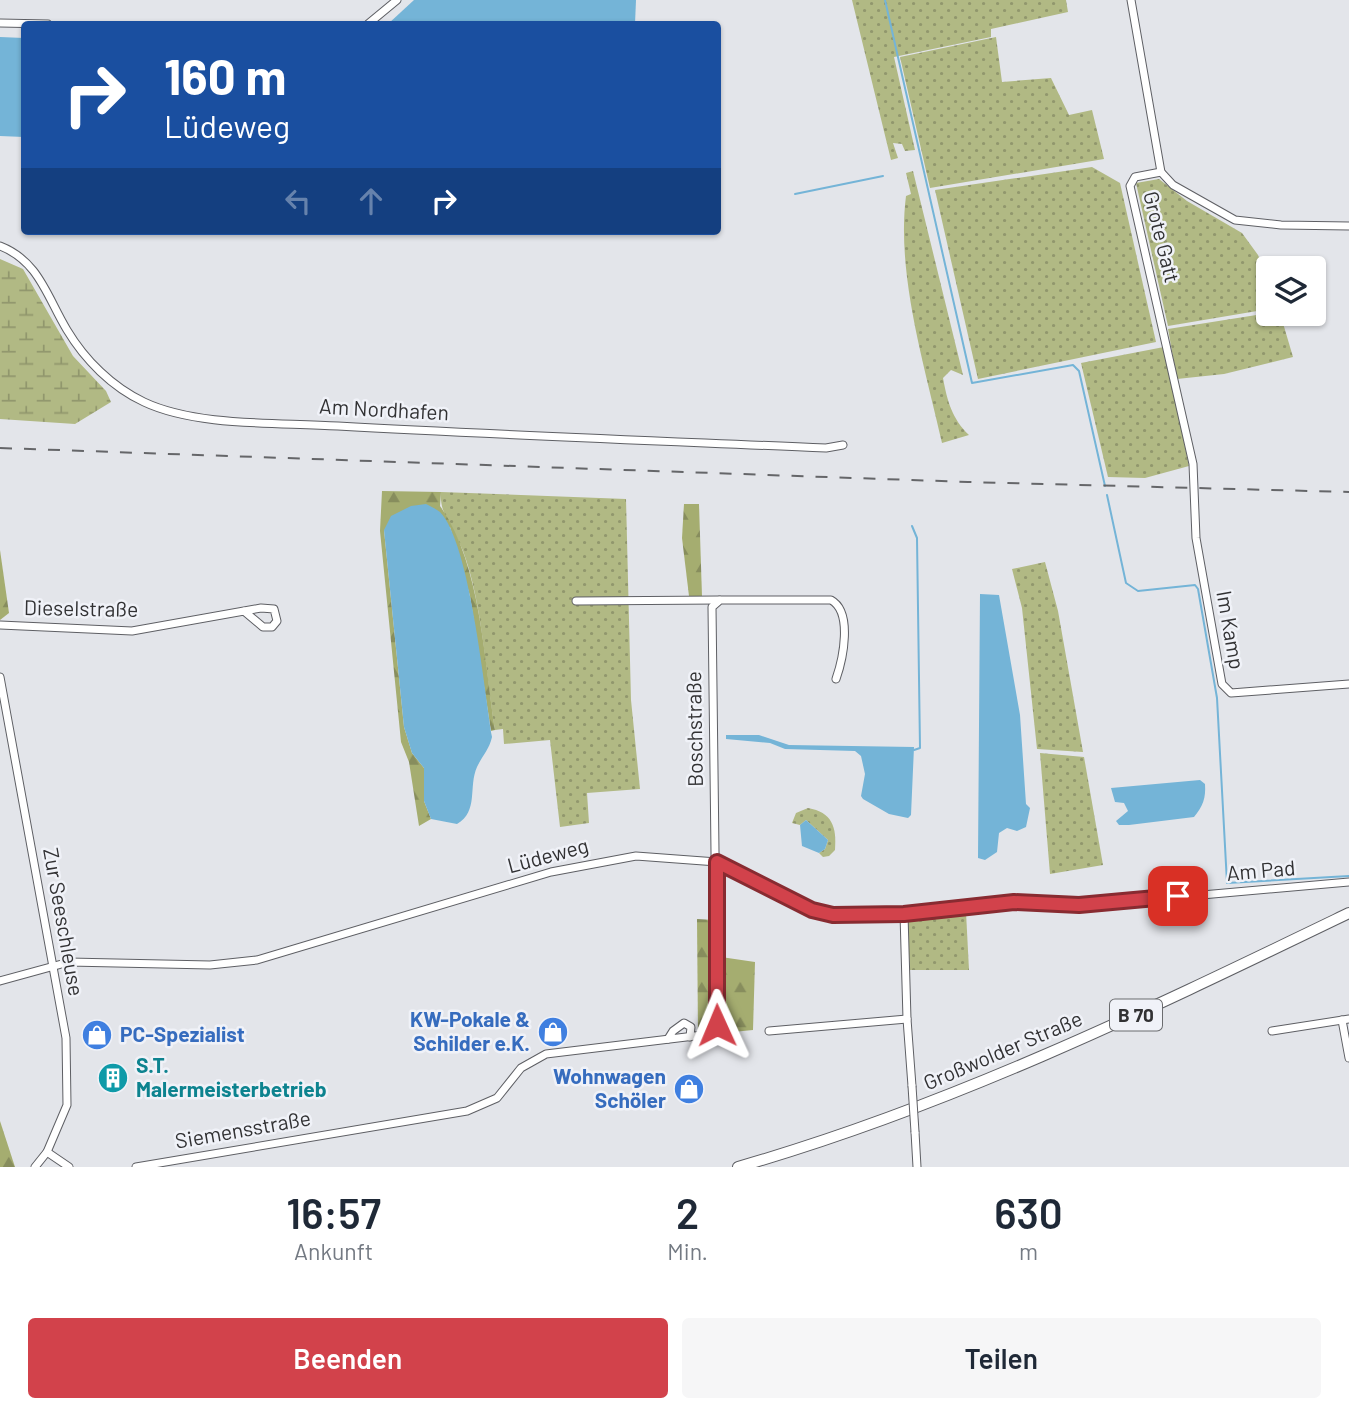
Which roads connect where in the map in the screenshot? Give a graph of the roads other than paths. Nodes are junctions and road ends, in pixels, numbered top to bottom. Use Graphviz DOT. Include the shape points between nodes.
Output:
graph roads {
  1 [pos="397,0"];
  2 [pos="1131,0"];
  3 [pos="372,21"];
  4 [pos="0,23"];
  5 [pos="21,23"];
  6 [pos="1161,172"];
  7 [pos="1349,226"];
  8 [pos="0,246"];
  9 [pos="843,445"];
  10 [pos="1195,493"];
  11 [pos="720,600"];
  12 [pos="576,601"];
  13 [pos="244,611"];
  14 [pos="0,625"];
  15 [pos="0,677"];
  16 [pos="836,679"];
  17 [pos="1349,684"];
  18 [pos="717,862"];
  19 [pos="1349,882"];
  20 [pos="1050,905"];
  21 [pos="1349,913"];
  22 [pos="904,914"];
  23 [pos="53,966"];
  24 [pos="0,981"];
  25 [pos="906,1019"];
  26 [pos="1346,1020"];
  27 [pos="769,1031"];
  28 [pos="1272,1031"];
  29 [pos="690,1037"];
  30 [pos="668,1039"];
  31 [pos="1349,1058"];
  32 [pos="47,1152"];
  33 [pos="35,1167"];
  34 [pos="69,1167"];
  35 [pos="136,1167"];
  36 [pos="738,1167"];
  37 [pos="918,1167"];
  1 -- 3 [label="street"];
  2 -- 6 [label="street"];
  4 -- 5 [label="street"];
  6 -- 7 [label="street, Grote Gatt" via="1172,185 1235,220"];
  6 -- 10 [label="street, Grote Gatt" via="1135,177 1130,186 1183,415"];
  8 -- 9 [label="street, Am Nordhafen" via="27,261 68,331 98,370 124,391 165,410 200,417 399,429 826,448"];
  10 -- 17 [label="street, Im Kamp" via="1196,538 1224,689 1231,693"];
  11 -- 12 [label="street"];
  11 -- 16 [label="street" via="836,603 843,616 842,659"];
  11 -- 18 [label="street, Boschstraße" via="712,607 711,653"];
  13 -- 14 [label="street, Dieselstraße" via="132,631"];
  15 -- 23 [label="street, Zur Seeschleuse"];
  18 -- 22 [label="street, Lüdeweg" via="824,913"];
  18 -- 23 [label="street, Lüdeweg" via="658,855 580,864 257,960 201,965 88,960"];
  18 -- 29 [label="street, Siemensstraße" via="717,1025 711,1034"];
  19 -- 20 [label="street, Am Pad"];
  20 -- 22 [label="street, Lüdeweg" via="1014,902"];
  21 -- 36 [label="main road, Großwolder Straße / B 70" via="1018,1068 909,1111"];
  22 -- 25 [label="street"];
  23 -- 24 [label="street, Lüdeweg"];
  23 -- 32 [label="street, Zur Seeschleuse" via="66,1038 68,1083 67,1105"];
  25 -- 27 [label="street"];
  25 -- 37 [label="street, bridge"];
  26 -- 28 [label="street"];
  26 -- 31 [label="street"];
  29 -- 30 [label="street, Siemensstraße"];
  29 -- 30 [label="street, Siemensstraße" via="691,1027 684,1023"];
  30 -- 35 [label="street, Siemensstraße" via="546,1054 521,1068 497,1098 467,1111"];
  32 -- 33 [label="street, Zur Seeschleuse"];
  32 -- 34 [label="street"];
}
